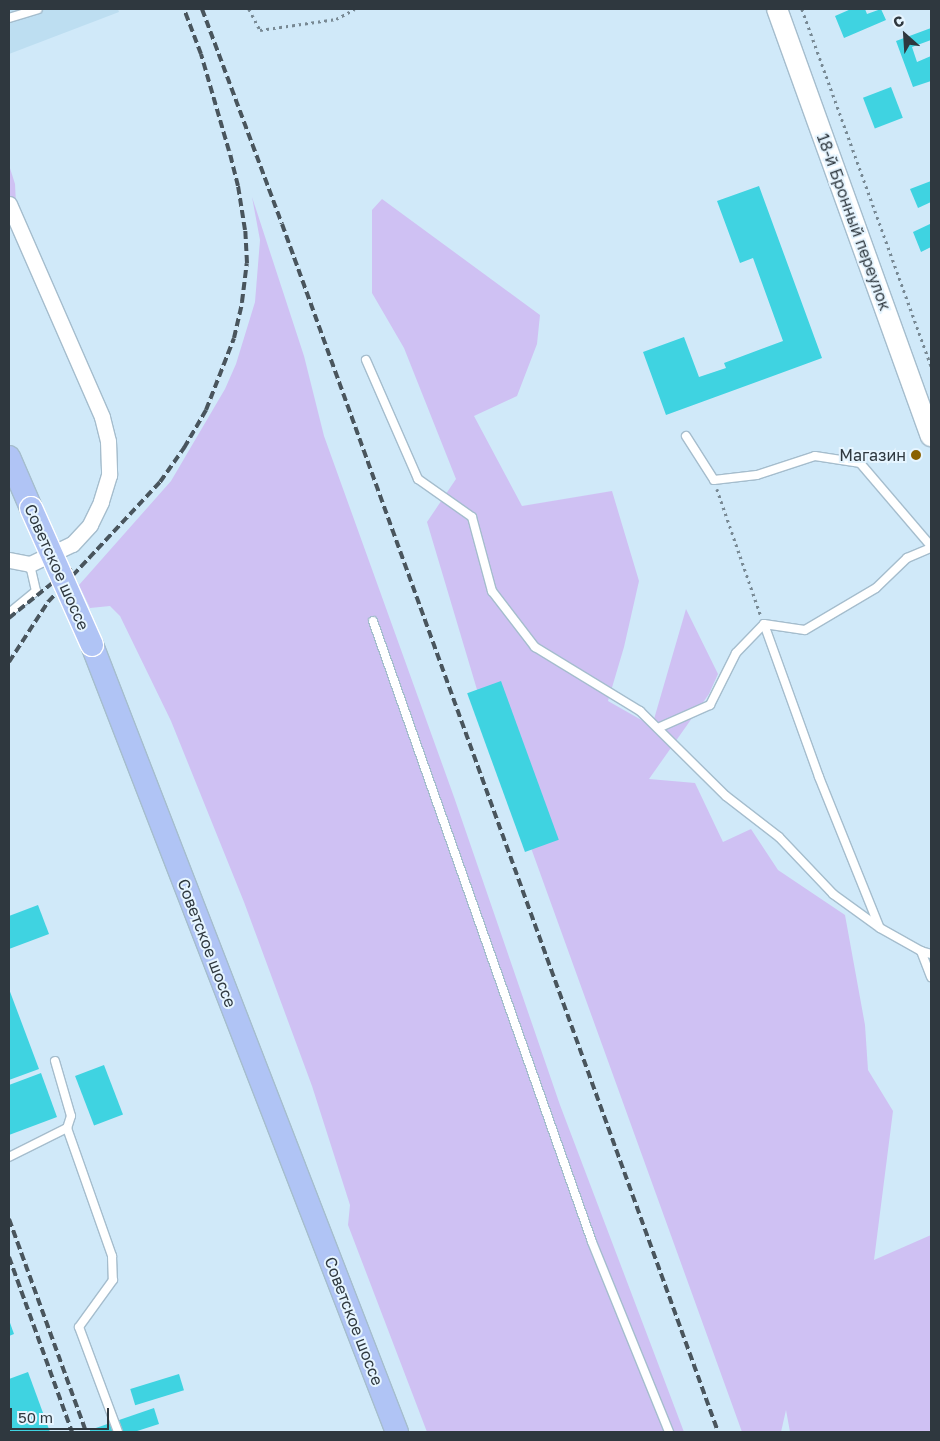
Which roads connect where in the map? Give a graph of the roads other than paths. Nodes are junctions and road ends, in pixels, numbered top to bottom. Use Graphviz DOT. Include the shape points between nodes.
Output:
graph roads {
  1 [pos="38,9"];
  2 [pos="776,9"];
  3 [pos="9,18"];
  4 [pos="9,204"];
  5 [pos="366,360"];
  6 [pos="686,436"];
  7 [pos="931,436"];
  8 [pos="9,457"];
  9 [pos="931,547"];
  10 [pos="9,560"];
  11 [pos="30,564"];
  12 [pos="9,613"];
  13 [pos="373,621"];
  14 [pos="764,624"];
  15 [pos="658,728"];
  16 [pos="880,928"];
  17 [pos="921,951"];
  18 [pos="931,954"];
  19 [pos="931,978"];
  20 [pos="55,1061"];
  21 [pos="67,1128"];
  22 [pos="9,1157"];
  23 [pos="118,1432"];
  24 [pos="397,1432"];
  25 [pos="669,1432"];
  1 -- 3 [label="lane"];
  2 -- 7 [label="street, 18-й Бронный переулок"];
  4 -- 11 [label="street" via="102,417 108,441 109,474 90,526 72,544"];
  5 -- 15 [label="lane" via="418,479 472,517 492,591 534,647 640,711"];
  6 -- 9 [label="lane" via="714,480 757,475 816,456 860,463"];
  8 -- 24 [label="main road, Советское шоссе, bridge" via="92,645"];
  9 -- 14 [label="lane" via="907,558 876,588 805,630"];
  10 -- 11 [label="street"];
  11 -- 12 [label="lane" via="36,591"];
  13 -- 25 [label="lane" via="592,1242"];
  14 -- 15 [label="lane" via="736,653 710,705"];
  14 -- 16 [label="lane" via="819,777"];
  15 -- 16 [label="lane" via="726,796 779,837 833,894"];
  16 -- 17 [label="lane"];
  17 -- 18 [label="lane"];
  17 -- 19 [label="lane"];
  20 -- 21 [label="lane" via="72,1116"];
  21 -- 22 [label="lane"];
  21 -- 23 [label="lane" via="112,1256 113,1280 79,1326"];
}
